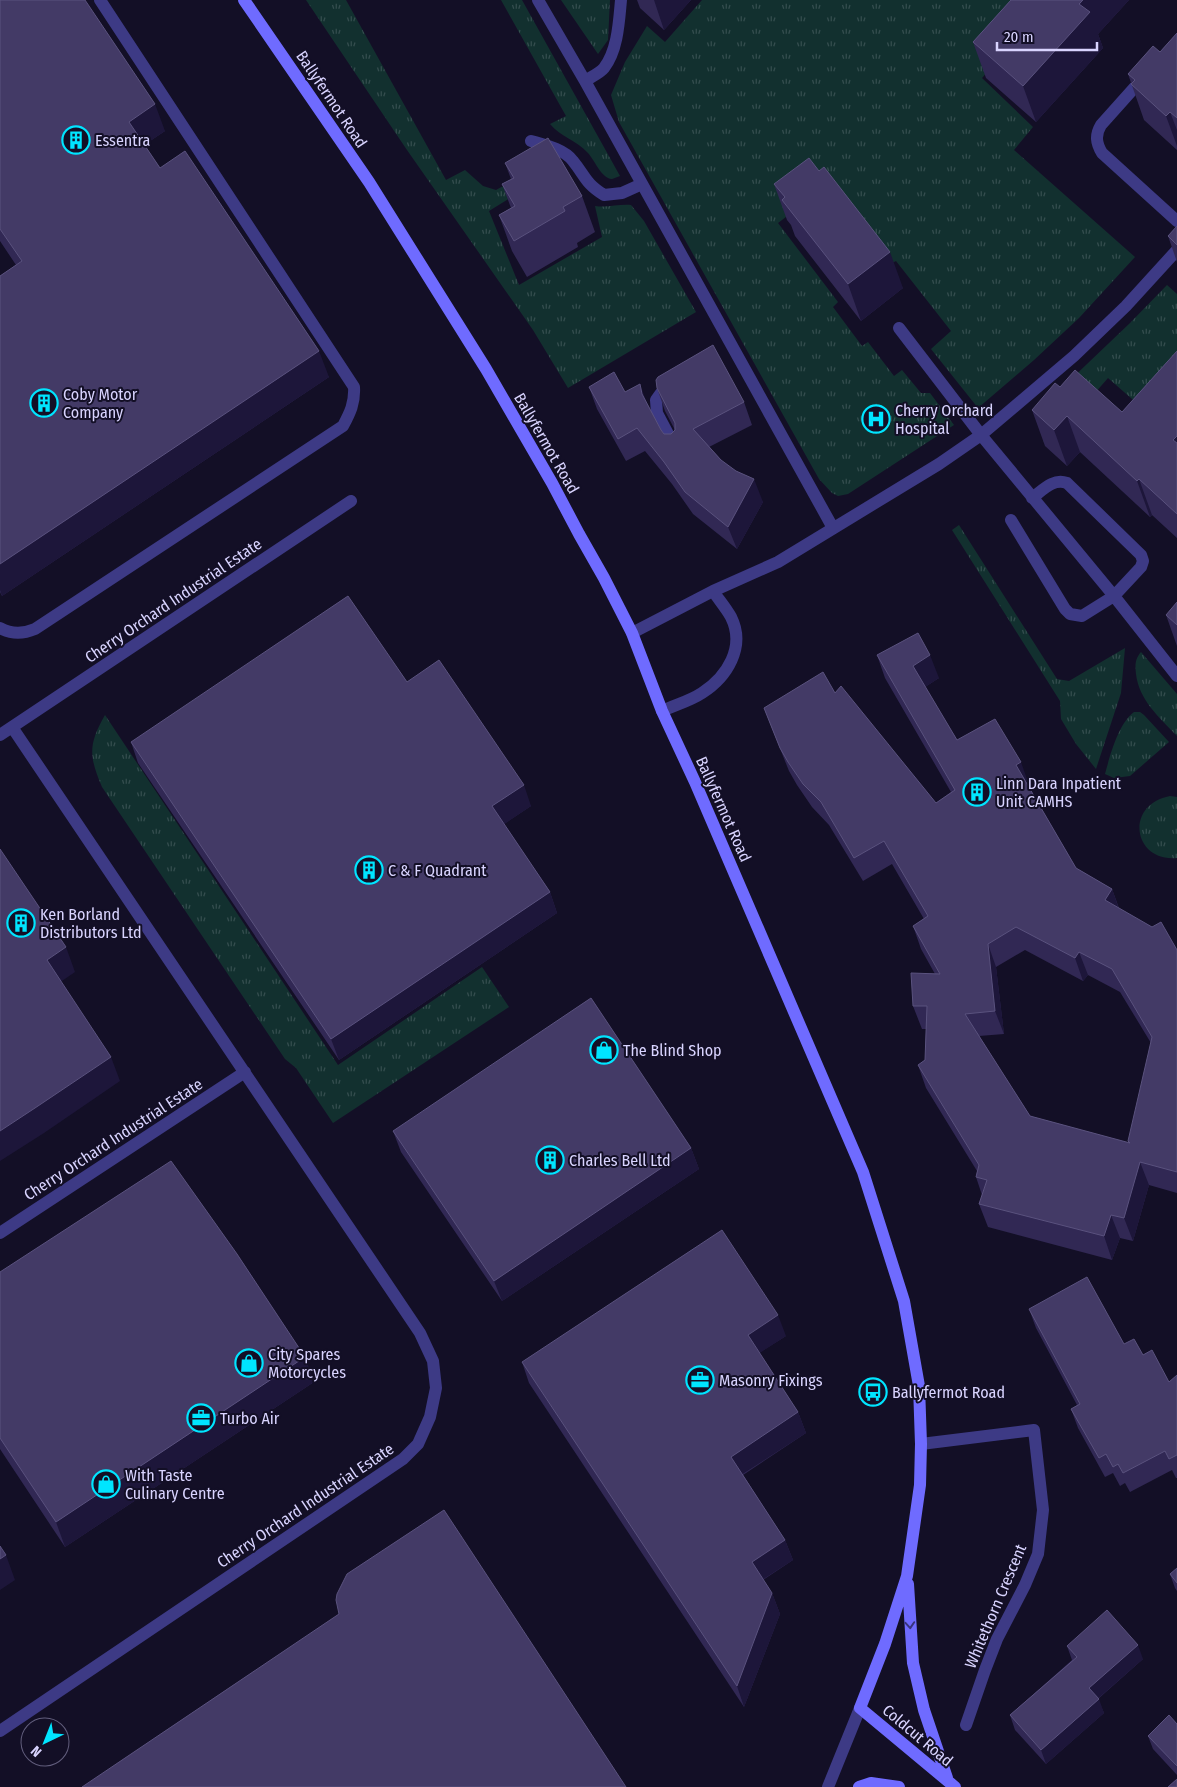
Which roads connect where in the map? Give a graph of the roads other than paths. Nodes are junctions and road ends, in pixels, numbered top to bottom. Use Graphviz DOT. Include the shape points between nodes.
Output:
graph roads {
  1 [pos="100,0"];
  2 [pos="244,0"];
  3 [pos="538,0"];
  4 [pos="621,0"];
  5 [pos="1152,68"];
  6 [pos="585,81"];
  7 [pos="531,141"];
  8 [pos="642,184"];
  9 [pos="1177,221"];
  10 [pos="1177,250"];
  11 [pos="899,328"];
  12 [pos="686,379"];
  13 [pos="981,435"];
  14 [pos="676,449"];
  15 [pos="1032,498"];
  16 [pos="351,501"];
  17 [pos="1011,520"];
  18 [pos="833,528"];
  19 [pos="713,591"];
  20 [pos="1114,596"];
  21 [pos="0,628"];
  22 [pos="632,633"];
  23 [pos="1177,676"];
  24 [pos="662,711"];
  25 [pos="12,727"];
  26 [pos="0,736"];
  27 [pos="245,1072"];
  28 [pos="0,1233"];
  29 [pos="921,1444"];
  30 [pos="907,1576"];
  31 [pos="860,1708"];
  32 [pos="966,1726"];
  33 [pos="0,1731"];
  34 [pos="952,1784"];
  35 [pos="828,1787"];
  36 [pos="859,1787"];
  37 [pos="899,1787"];
  1 -- 21 [label="street" via="354,387 355,398 343,426 35,629 26,633"];
  2 -- 22 [label="main road, Ballyfermot Road" via="369,182 486,369 552,483"];
  3 -- 6 [label="street"];
  4 -- 6 [label="street" via="612,52 604,68"];
  5 -- 9 [label="street" via="1101,125 1096,133 1097,144 1102,153"];
  6 -- 8 [label="street"];
  7 -- 8 [label="street" via="566,154 586,181 604,195 622,193"];
  8 -- 18 [label="street" via="730,353"];
  10 -- 13 [label="street" via="1087,343"];
  11 -- 13 [label="street"];
  12 -- 14 [label="street" via="661,393 656,400 657,413"];
  13 -- 15 [label="street"];
  13 -- 18 [label="street"];
  15 -- 20 [label="street"];
  15 -- 20 [label="street" via="1054,482 1067,483 1141,555 1141,567"];
  16 -- 25 [label="street, Cherry Orchard Industrial Estate"];
  17 -- 20 [label="street" via="1070,614 1082,616"];
  18 -- 19 [label="street" via="778,562"];
  19 -- 22 [label="street"];
  19 -- 24 [label="street" via="735,628 733,658 728,668 700,695"];
  20 -- 23 [label="street"];
  22 -- 24 [label="main road, Ballyfermot Road"];
  24 -- 29 [label="main road, Ballyfermot Road" via="863,1172 904,1300 918,1386"];
  25 -- 26 [label="street, Cherry Orchard Industrial Estate"];
  25 -- 27 [label="street, Cherry Orchard Industrial Estate"];
  27 -- 28 [label="street, Cherry Orchard Industrial Estate"];
  27 -- 33 [label="street, Cherry Orchard Industrial Estate" via="420,1333 433,1361 436,1388 430,1418 418,1444 403,1459"];
  29 -- 30 [label="main road, Ballyfermot Road" via="920,1486"];
  29 -- 32 [label="street, Whitethorn Crescent" via="1034,1430 1043,1510 1038,1554 997,1639"];
  30 -- 31 [label="main road, Ballyfermot Road"];
  30 -- 34 [label="main road, one-way" via="913,1663 924,1710"];
  31 -- 34 [label="main road, Coldcut Road"];
  31 -- 35 [label="street"];
  36 -- 37 [label="main road" via="871,1783"];
}
